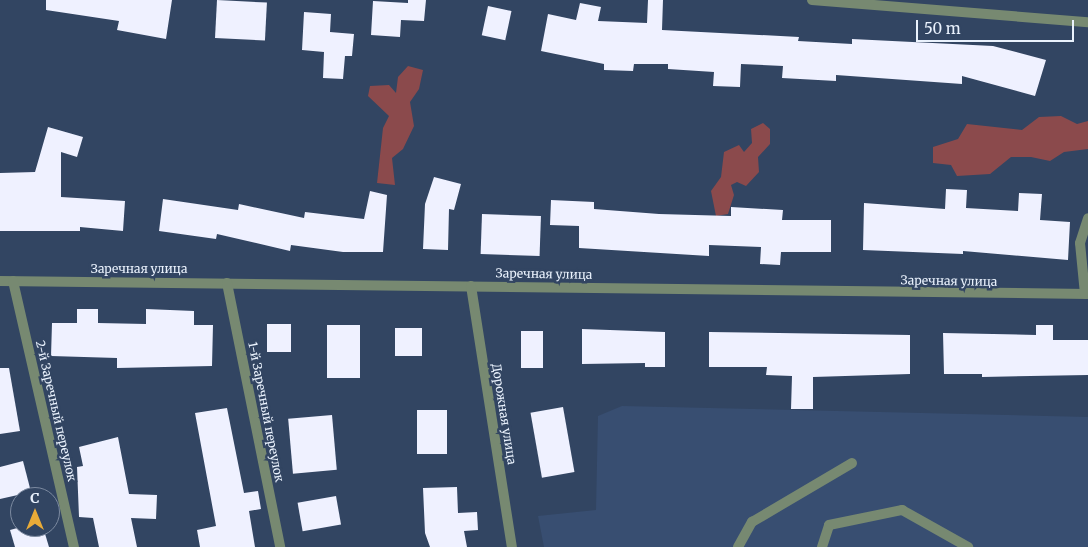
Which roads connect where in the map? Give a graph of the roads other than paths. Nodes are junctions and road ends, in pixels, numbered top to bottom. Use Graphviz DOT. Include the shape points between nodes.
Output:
graph roads {
  1 [pos="812,0"];
  2 [pos="1088,22"];
  3 [pos="1088,218"];
  4 [pos="0,281"];
  5 [pos="13,281"];
  6 [pos="227,283"];
  7 [pos="471,286"];
  8 [pos="1086,294"];
  9 [pos="852,463"];
  10 [pos="74,547"];
  11 [pos="280,547"];
  12 [pos="512,547"];
  13 [pos="738,547"];
  14 [pos="822,547"];
  15 [pos="968,547"];
  1 -- 2 [label="street"];
  3 -- 8 [label="street" via="1080,243"];
  4 -- 5 [label="street, Заречная улица"];
  5 -- 6 [label="street, Заречная улица"];
  5 -- 10 [label="street, 2-й Заречный переулок"];
  6 -- 7 [label="street, Заречная улица"];
  6 -- 11 [label="street, 1-й Заречный переулок"];
  7 -- 8 [label="street, Заречная улица"];
  7 -- 12 [label="street, Дорожная улица"];
  9 -- 13 [label="street" via="752,522"];
  14 -- 15 [label="street" via="829,525 902,510"];
}
